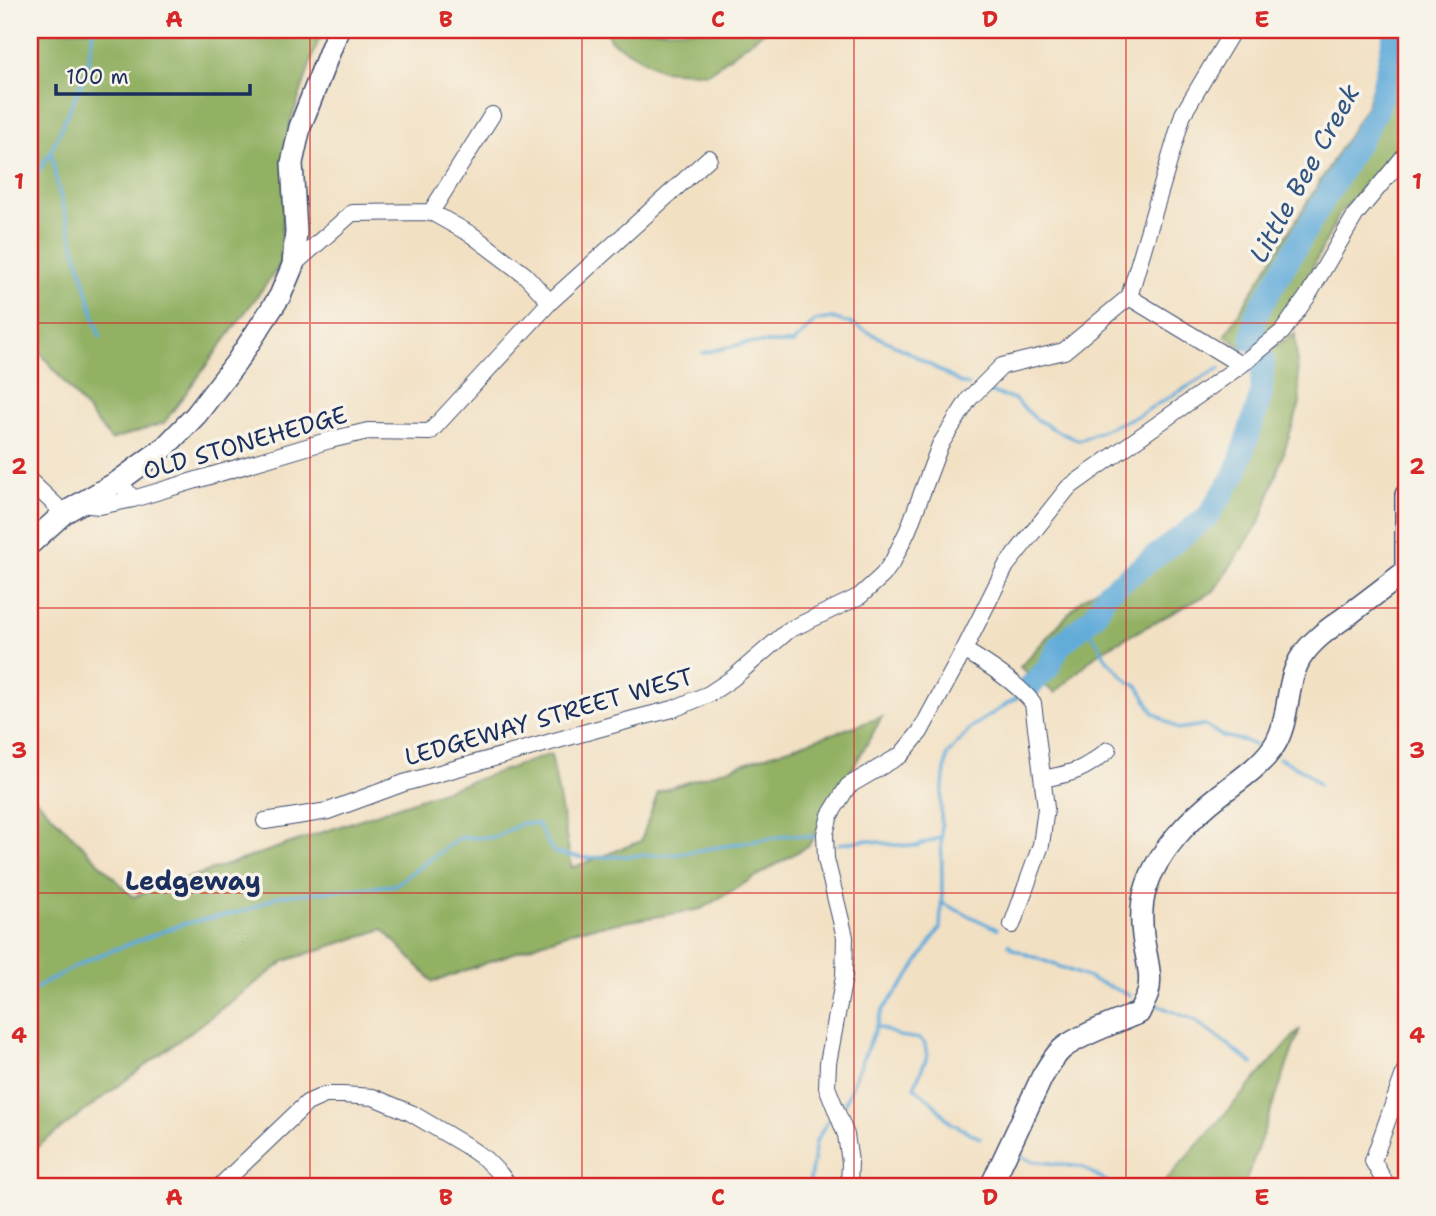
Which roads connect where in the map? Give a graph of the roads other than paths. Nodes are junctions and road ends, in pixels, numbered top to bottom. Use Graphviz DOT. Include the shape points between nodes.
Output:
graph roads {
  1 [pos="338,30"];
  2 [pos="1233,30"];
  3 [pos="492,115"];
  4 [pos="1406,154"];
  5 [pos="709,158"];
  6 [pos="431,212"];
  7 [pos="293,265"];
  8 [pos="1129,297"];
  9 [pos="551,302"];
  10 [pos="1241,365"];
  11 [pos="30,481"];
  12 [pos="119,481"];
  13 [pos="1406,495"];
  14 [pos="134,499"];
  15 [pos="71,508"];
  16 [pos="30,544"];
  17 [pos="964,650"];
  18 [pos="1108,750"];
  19 [pos="1043,779"];
  20 [pos="265,821"];
  21 [pos="1013,925"];
  22 [pos="1406,1068"];
  23 [pos="220,1186"];
  24 [pos="509,1186"];
  25 [pos="849,1186"];
  26 [pos="991,1186"];
  27 [pos="1387,1186"];
  1 -- 7 [label="street" via="300,127 292,163"];
  2 -- 8 [label="street" via="1183,114"];
  3 -- 6 [label="street"];
  4 -- 10 [label="street" via="1356,214 1282,332"];
  5 -- 9 [label="street, OLD STONEHEDGE"];
  6 -- 7 [label="street" via="352,213"];
  6 -- 9 [label="street" via="526,275"];
  7 -- 12 [label="street" via="280,296 196,415 164,448"];
  8 -- 10 [label="street"];
  8 -- 20 [label="street, LEDGEWAY STREET WEST" via="1064,351 1002,366 969,399 947,432 908,530 883,575 860,596 789,630 709,694 673,709 404,783 328,811"];
  9 -- 14 [label="street, OLD STONEHEDGE" via="430,432 368,431"];
  10 -- 17 [label="street" via="1068,488 1006,566"];
  11 -- 15 [label="street"];
  12 -- 14 [label="street, OLD STONEHEDGE"];
  12 -- 15 [label="street"];
  13 -- 26 [label="street" via="1406,571 1319,636 1301,659 1288,690 1283,728 1273,749 1188,822 1163,854 1142,907 1149,971 1148,992 1139,1013 1063,1048 1052,1060"];
  14 -- 15 [label="street, OLD STONEHEDGE"];
  15 -- 16 [label="street"];
  17 -- 19 [label="street" via="1033,703"];
  17 -- 25 [label="street" via="920,732 901,754 848,786 830,815 825,834 826,859 845,937 844,977 827,1087 846,1135"];
  18 -- 19 [label="street" via="1074,773"];
  19 -- 21 [label="street" via="1046,808 1041,845"];
  22 -- 27 [label="street" via="1373,1161"];
  23 -- 24 [label="street" via="307,1103 343,1094 373,1097 411,1113 485,1158"];
}
